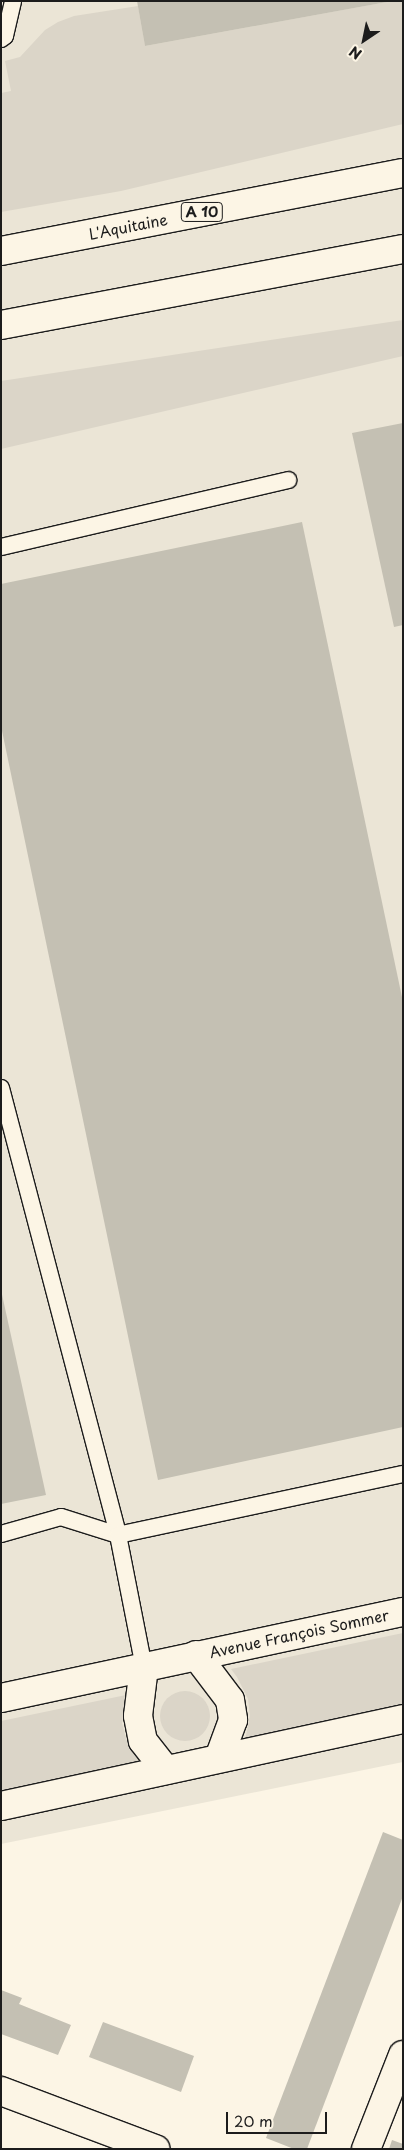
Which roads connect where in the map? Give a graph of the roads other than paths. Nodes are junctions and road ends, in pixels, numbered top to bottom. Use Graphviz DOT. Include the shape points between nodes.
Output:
graph roads {
  1 [pos="13,1"];
  2 [pos="1,38"];
  3 [pos="403,173"];
  4 [pos="403,249"];
  5 [pos="1,251"];
  6 [pos="1,325"];
  7 [pos="288,480"];
  8 [pos="1,547"];
  9 [pos="1,1088"];
  10 [pos="403,1474"];
  11 [pos="1,1534"];
  12 [pos="118,1535"];
  13 [pos="403,1612"];
  14 [pos="196,1655"];
  15 [pos="144,1667"];
  16 [pos="1,1698"];
  17 [pos="403,1719"];
  18 [pos="219,1758"];
  19 [pos="166,1770"];
  20 [pos="1,1806"];
  21 [pos="403,2055"];
  22 [pos="1,2091"];
  23 [pos="155,2149"];
  24 [pos="366,2149"];
  1 -- 2 [label="lane" via="5,36"];
  3 -- 5 [label="main road, L'Aquitaine / A 10"];
  4 -- 6 [label="main road"];
  7 -- 8 [label="lane"];
  9 -- 12 [label="lane"];
  10 -- 12 [label="lane"];
  11 -- 12 [label="lane" via="61,1517"];
  12 -- 15 [label="lane"];
  13 -- 14 [label="main road, Avenue François Sommer"];
  14 -- 15 [label="main road"];
  14 -- 18 [label="main road" via="230,1700 233,1720"];
  15 -- 16 [label="main road"];
  15 -- 19 [label="main road" via="138,1716 143,1741"];
  17 -- 18 [label="main road"];
  18 -- 19 [label="main road"];
  19 -- 20 [label="main road"];
  21 -- 24 [label="main road"];
  22 -- 23 [label="main road"];
}
